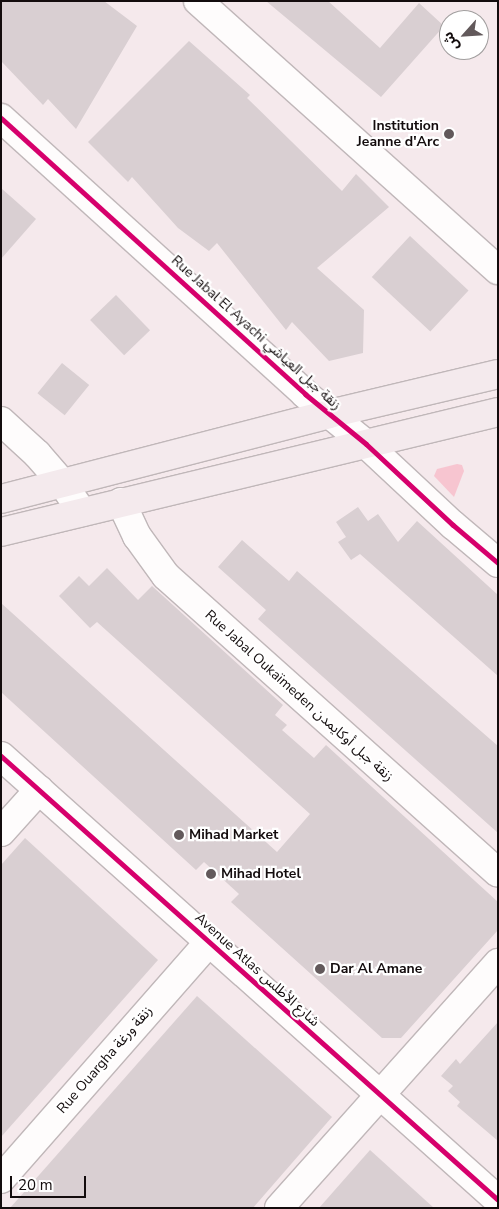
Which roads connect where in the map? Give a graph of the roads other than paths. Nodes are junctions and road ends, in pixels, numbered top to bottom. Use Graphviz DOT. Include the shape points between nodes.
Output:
graph roads {
  1 [pos="198,1"];
  2 [pos="1,118"];
  3 [pos="498,270"];
  4 [pos="498,374"];
  5 [pos="498,412"];
  6 [pos="329,414"];
  7 [pos="1,421"];
  8 [pos="366,444"];
  9 [pos="63,484"];
  10 [pos="1,499"];
  11 [pos="121,502"];
  12 [pos="82,512"];
  13 [pos="1,532"];
  14 [pos="498,563"];
  15 [pos="1,756"];
  16 [pos="39,790"];
  17 [pos="1,832"];
  18 [pos="498,873"];
  19 [pos="209,942"];
  20 [pos="498,964"];
  21 [pos="380,1095"];
  22 [pos="1,1179"];
  23 [pos="498,1200"];
  24 [pos="279,1208"];
  1 -- 3 [label="street"];
  2 -- 6 [label="street, Rue Jabal El Ayachi زنقة جبل العياشي"];
  4 -- 6 [label="main road"];
  5 -- 8 [label="main road"];
  6 -- 8 [label="street, Rue Jabal El Ayachi زنقة جبل العياشي"];
  6 -- 9 [label="main road"];
  7 -- 9 [label="street" via="37,454"];
  8 -- 11 [label="main road"];
  8 -- 14 [label="street, Rue Jabal El Ayachi زنقة جبل العياشي"];
  9 -- 10 [label="main road"];
  9 -- 12 [label="street"];
  11 -- 12 [label="main road"];
  11 -- 18 [label="street, Rue Jabal Oukaïmeden زنقة جبل أوكايمدن" via="137,536 166,576"];
  12 -- 13 [label="main road"];
  15 -- 16 [label="street, Avenue Atlas شارع الأطلس"];
  16 -- 17 [label="street"];
  16 -- 19 [label="street, Avenue Atlas شارع الأطلس"];
  19 -- 21 [label="street, Avenue Atlas شارع الأطلس"];
  19 -- 22 [label="street, Rue Ouargha زنقة ورغة"];
  20 -- 21 [label="street"];
  21 -- 23 [label="street, Avenue Atlas شارع الأطلس"];
  21 -- 24 [label="street"];
}
